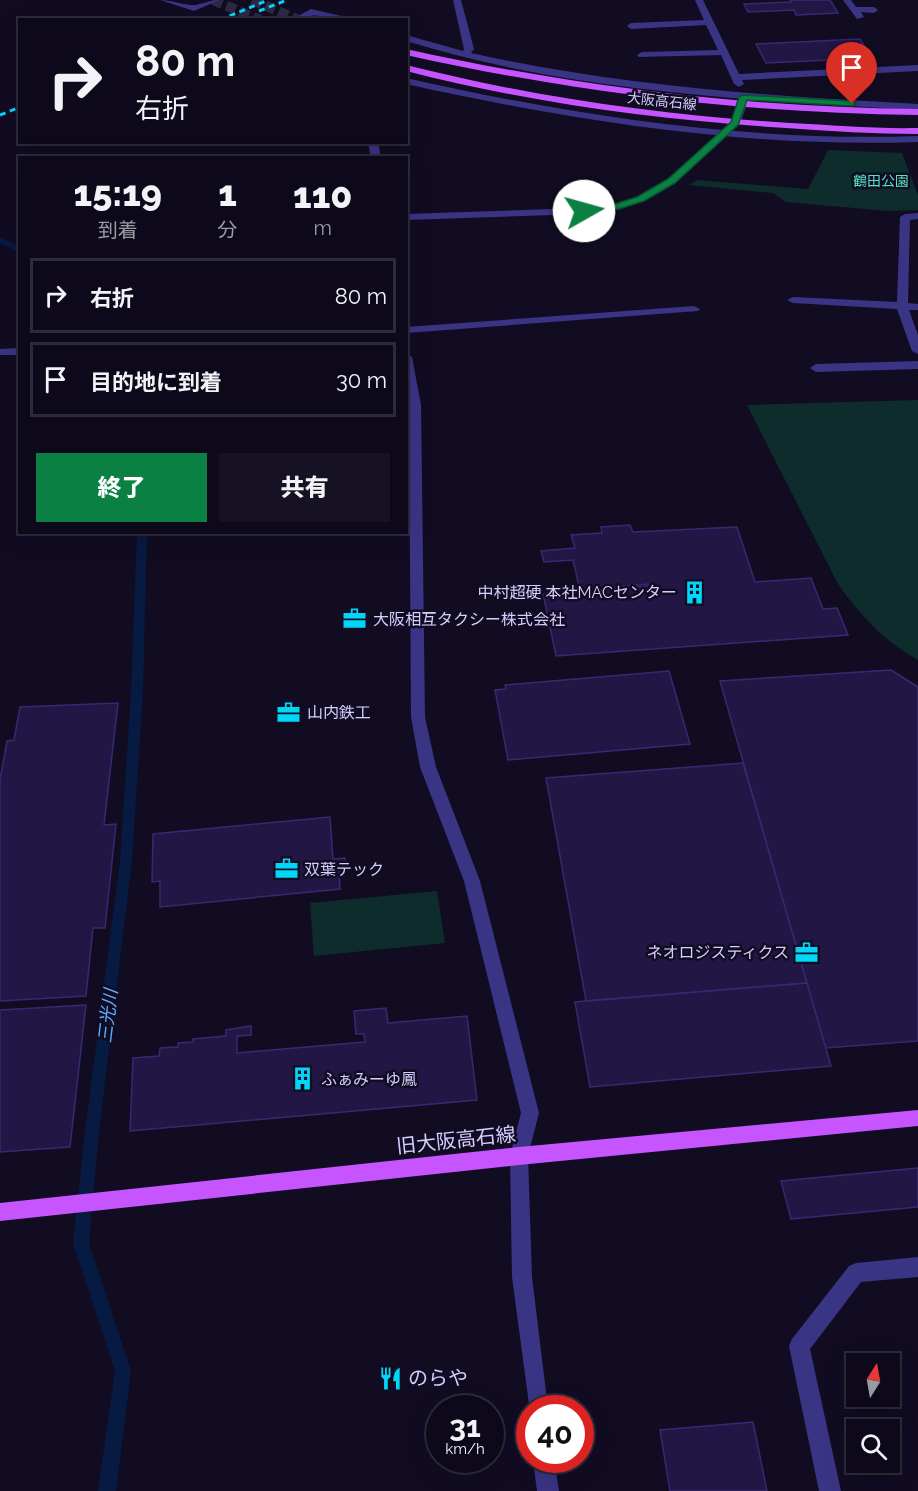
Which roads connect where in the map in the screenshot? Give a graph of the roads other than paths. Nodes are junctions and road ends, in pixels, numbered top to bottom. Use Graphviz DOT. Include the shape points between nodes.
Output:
graph roads {
  1 [pos="164,0"];
  2 [pos="215,0"];
  3 [pos="457,0"];
  4 [pos="699,0"];
  5 [pos="847,0"];
  6 [pos="853,9"];
  7 [pos="874,10"];
  8 [pos="860,17"];
  9 [pos="299,18"];
  10 [pos="338,18"];
  11 [pos="709,22"];
  12 [pos="631,26"];
  13 [pos="408,39"];
  14 [pos="408,52"];
  15 [pos="724,52"];
  16 [pos="465,54"];
  17 [pos="642,55"];
  18 [pos="408,68"];
  19 [pos="918,68"];
  20 [pos="736,77"];
  21 [pos="408,81"];
  22 [pos="742,102"];
  23 [pos="918,107"];
  24 [pos="918,112"];
  25 [pos="735,123"];
  26 [pos="918,131"];
  27 [pos="725,133"];
  28 [pos="918,139"];
  29 [pos="918,216"];
  30 [pos="408,217"];
  31 [pos="794,300"];
  32 [pos="902,307"];
  33 [pos="918,307"];
  34 [pos="694,309"];
  35 [pos="408,330"];
  36 [pos="18,351"];
  37 [pos="918,351"];
  38 [pos="0,352"];
  39 [pos="918,365"];
  40 [pos="408,368"];
  41 [pos="816,368"];
  42 [pos="918,1118"];
  43 [pos="519,1156"];
  44 [pos="0,1212"];
  45 [pos="918,1267"];
  46 [pos="536,1395"];
  47 [pos="546,1473"];
  48 [pos="548,1491"];
  49 [pos="830,1491"];
  1 -- 2 [label="street" via="194,8"];
  3 -- 16 [label="street" via="469,49"];
  4 -- 11 [label="street"];
  5 -- 6 [label="street"];
  6 -- 7 [label="street"];
  6 -- 8 [label="street"];
  9 -- 10 [label="street" via="311,12"];
  11 -- 12 [label="street"];
  11 -- 15 [label="street"];
  13 -- 16 [label="street"];
  14 -- 22 [label="main road, 大阪高石線" via="591,89"];
  15 -- 17 [label="street"];
  15 -- 20 [label="street"];
  16 -- 22 [label="street" via="590,79"];
  18 -- 25 [label="main road, 大阪高石線" via="594,108"];
  19 -- 20 [label="street"];
  20 -- 22 [label="street" via="744,93"];
  21 -- 27 [label="street" via="488,100"];
  22 -- 23 [label="street"];
  22 -- 24 [label="main road, 大阪高石線"];
  22 -- 25 [label="street"];
  25 -- 26 [label="main road, 大阪高石線"];
  25 -- 27 [label="street"];
  27 -- 28 [label="street"];
  27 -- 30 [label="street" via="672,181 641,199 619,206 584,211"];
  29 -- 32 [label="street" via="905,217"];
  31 -- 32 [label="street"];
  32 -- 33 [label="street"];
  32 -- 37 [label="street"];
  34 -- 35 [label="street"];
  36 -- 38 [label="street"];
  39 -- 41 [label="street"];
  40 -- 43 [label="street" via="415,405 418,717 428,767 472,880 530,1113"];
  42 -- 43 [label="main road, 旧大阪高石線"];
  43 -- 44 [label="main road, 旧大阪高石線"];
  43 -- 46 [label="street" via="522,1277"];
  45 -- 49 [label="street" via="856,1273 799,1346"];
  47 -- 48 [label="street"];
}
